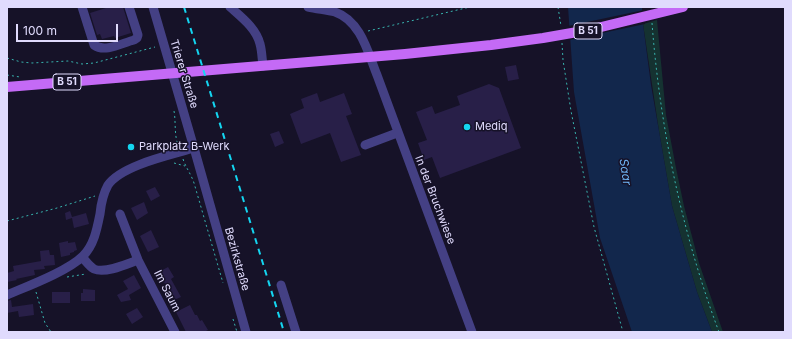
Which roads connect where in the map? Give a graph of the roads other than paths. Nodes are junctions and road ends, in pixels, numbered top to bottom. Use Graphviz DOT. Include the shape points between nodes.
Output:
graph roads {
  1 [pos="82,7"];
  2 [pos="129,7"];
  3 [pos="152,7"];
  4 [pos="230,7"];
  5 [pos="308,7"];
  6 [pos="684,7"];
  7 [pos="263,66"];
  8 [pos="7,87"];
  9 [pos="398,133"];
  10 [pos="365,145"];
  11 [pos="194,148"];
  12 [pos="206,192"];
  13 [pos="120,214"];
  14 [pos="82,257"];
  15 [pos="138,260"];
  16 [pos="281,285"];
  17 [pos="7,295"];
  18 [pos="175,332"];
  19 [pos="246,332"];
  20 [pos="296,332"];
  21 [pos="472,332"];
  1 -- 2 [label="street" via="94,45 104,49 137,38"];
  3 -- 11 [label="street, Trierer Straße"];
  4 -- 7 [label="street" via="258,37"];
  5 -- 9 [label="street, In der Bruchwiese" via="337,13 348,20 360,34"];
  6 -- 7 [label="main road, B 51" via="589,30 543,38 405,54"];
  7 -- 8 [label="main road, B 51"];
  9 -- 10 [label="street"];
  9 -- 21 [label="street, In der Bruchwiese"];
  11 -- 12 [label="street, Trierer Straße"];
  11 -- 14 [label="street" via="142,164 113,179 103,195 95,234 89,249"];
  12 -- 19 [label="street, Bezirkstraße"];
  13 -- 15 [label="street, Im Saum"];
  14 -- 15 [label="street" via="94,269 107,270"];
  14 -- 17 [label="street" via="66,268"];
  15 -- 18 [label="street, Im Saum"];
  16 -- 20 [label="street"];
}
